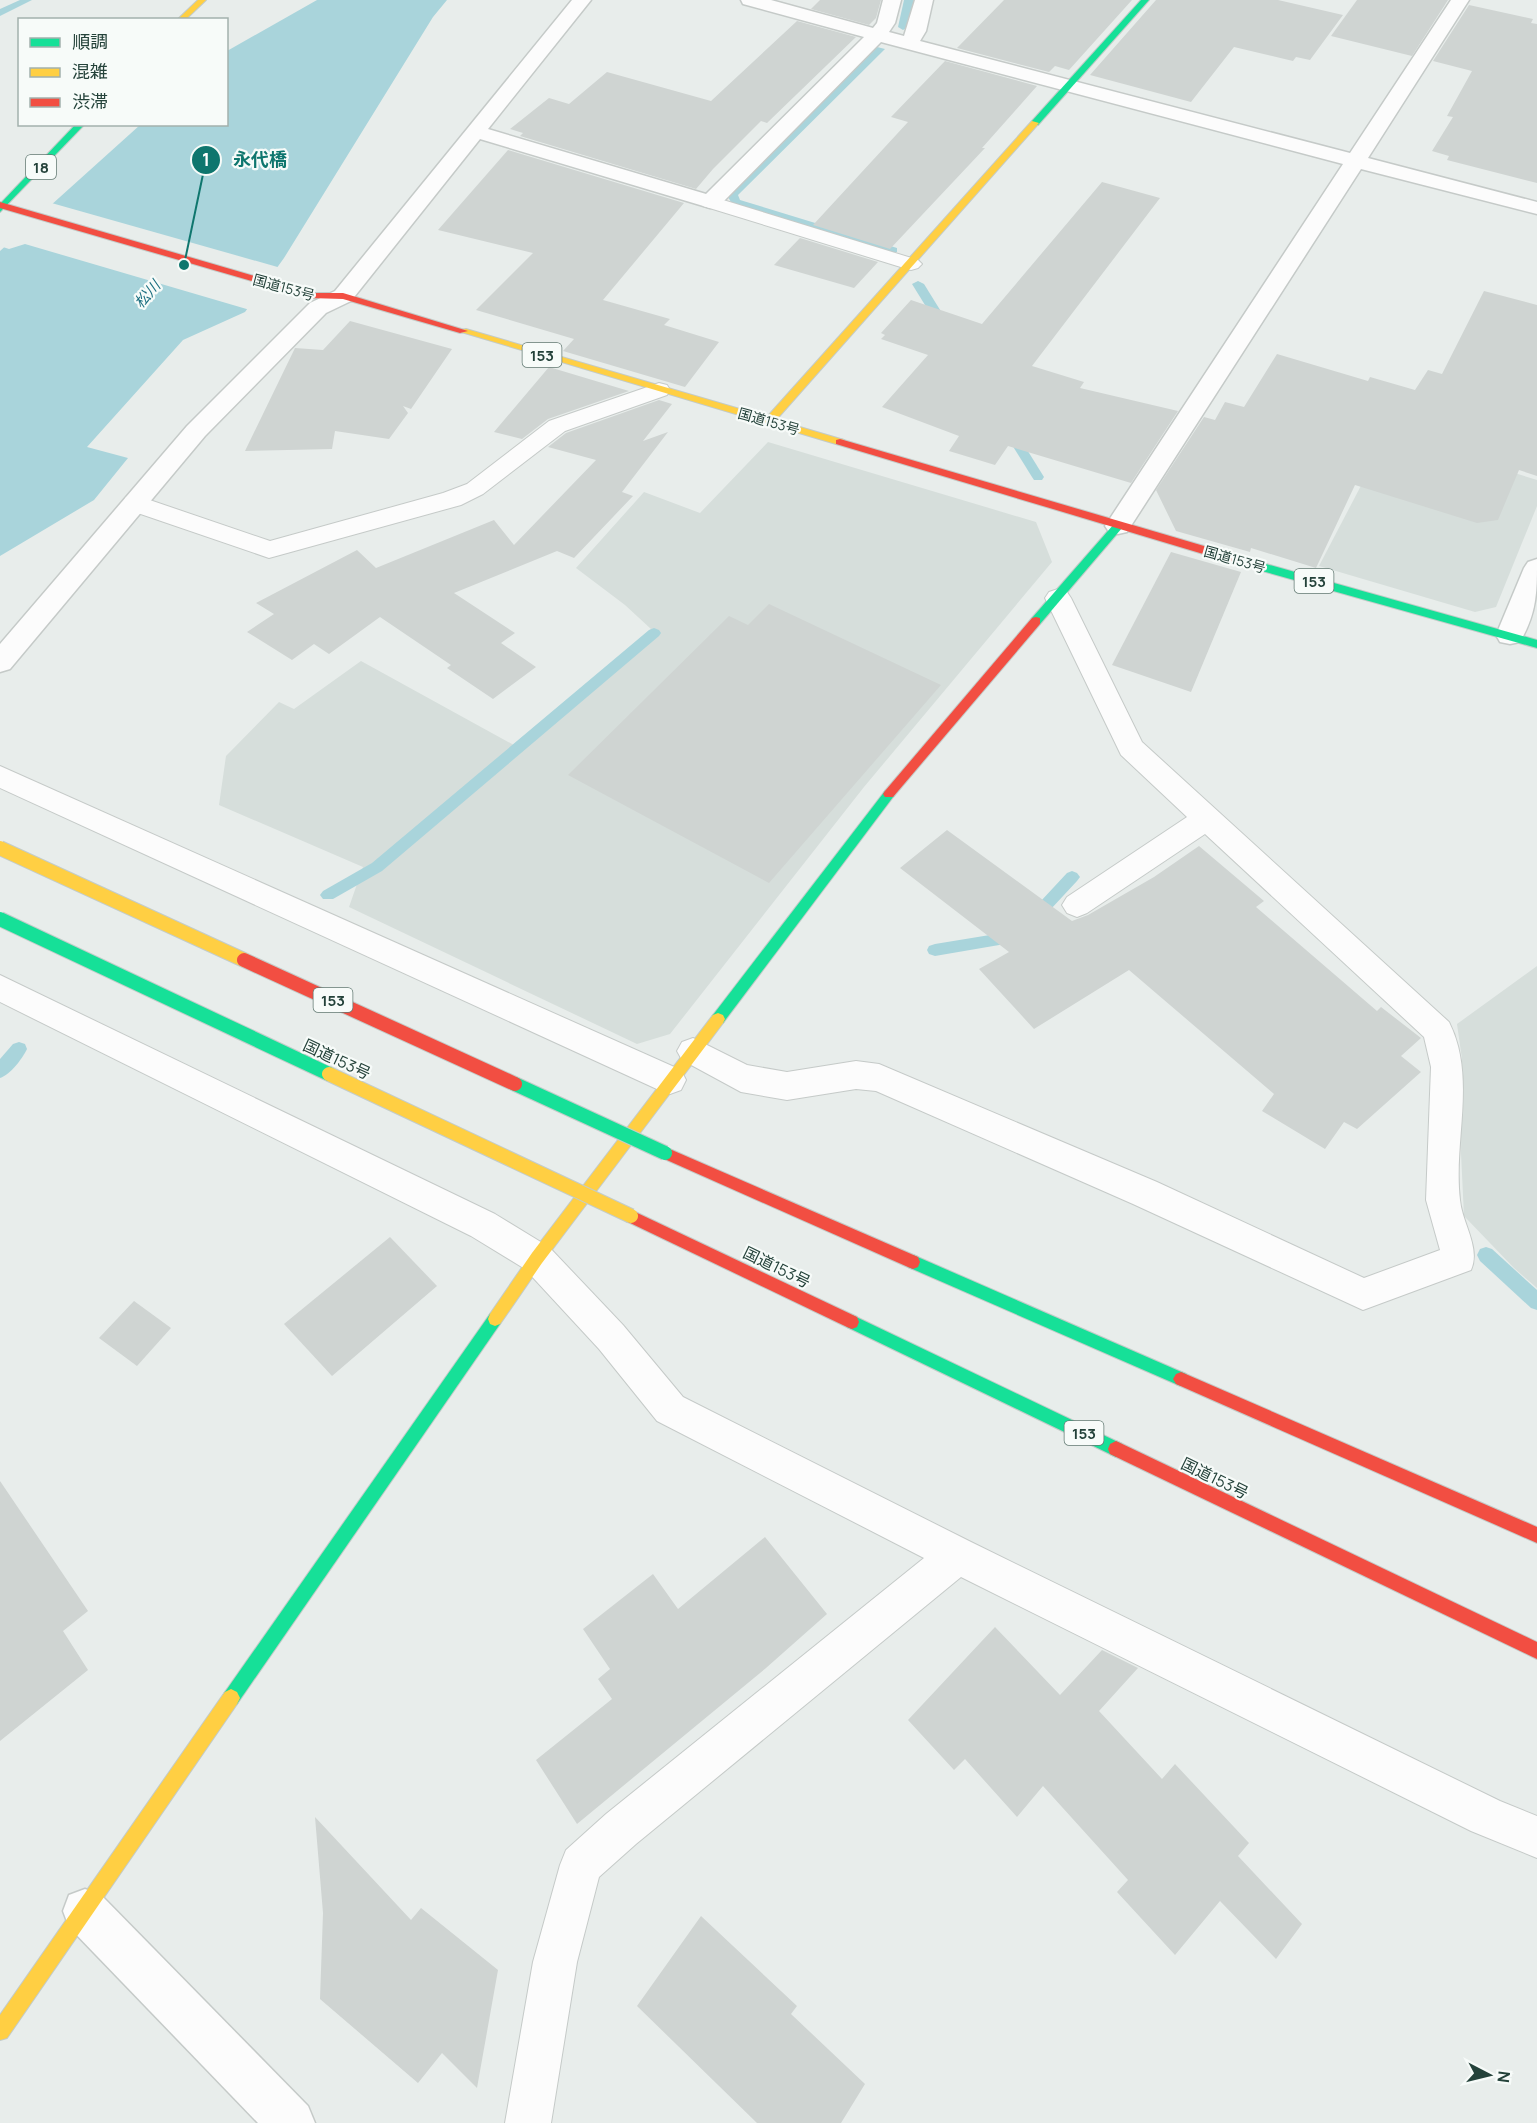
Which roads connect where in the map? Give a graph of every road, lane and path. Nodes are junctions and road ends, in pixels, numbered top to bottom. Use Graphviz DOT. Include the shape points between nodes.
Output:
graph roads {
  1 [pos="202,0"];
  2 [pos="582,0"];
  3 [pos="750,0"];
  4 [pos="892,0"];
  5 [pos="924,0"];
  6 [pos="1145,0"];
  7 [pos="1460,0"];
  8 [pos="182,18"];
  9 [pos="878,34"];
  10 [pos="910,42"];
  11 [pos="1068,87"];
  12 [pos="79,126"];
  13 [pos="477,132"];
  14 [pos="1357,160"];
  15 [pos="710,202"];
  16 [pos="1,206"];
  17 [pos="1537,208"];
  18 [pos="911,264"];
  19 [pos="343,296"];
  20 [pos="659,390"];
  21 [pos="769,421"];
  22 [pos="135,503"];
  23 [pos="1118,526"];
  24 [pos="1537,568"];
  25 [pos="1058,598"];
  26 [pos="1510,636"];
  27 [pos="1537,644"];
  28 [pos="0,662"];
  29 [pos="0,776"];
  30 [pos="1206,818"];
  31 [pos="0,848"];
  32 [pos="1077,905"];
  33 [pos="0,919"];
  34 [pos="0,988"];
  35 [pos="693,1051"];
  36 [pos="670,1080"];
  37 [pos="537,1258"];
  38 [pos="1537,1535"];
  39 [pos="958,1555"];
  40 [pos="1537,1651"];
  41 [pos="1537,1837"];
  42 [pos="85,1911"];
  43 [pos="0,2031"];
  44 [pos="291,2123"];
  45 [pos="528,2123"];
  1 -- 8 [label="main road"];
  2 -- 13 [label="street"];
  3 -- 9 [label="street"];
  4 -- 9 [label="street" via="886,23"];
  5 -- 10 [label="street" via="917,31"];
  6 -- 11 [label="main road"];
  7 -- 14 [label="street"];
  9 -- 10 [label="street"];
  9 -- 15 [label="street"];
  10 -- 11 [label="street"];
  11 -- 14 [label="street"];
  11 -- 18 [label="main road"];
  12 -- 16 [label="main road, 18"];
  13 -- 15 [label="street"];
  13 -- 19 [label="street"];
  14 -- 17 [label="street"];
  14 -- 23 [label="street"];
  15 -- 18 [label="lane"];
  16 -- 19 [label="main road, 国道153号 / 153" via="313,297"];
  18 -- 21 [label="main road"];
  19 -- 20 [label="main road, 国道153号 / 153"];
  19 -- 22 [label="street" via="318,308 304,321 196,431"];
  20 -- 21 [label="main road, 国道153号 / 153"];
  20 -- 22 [label="lane" via="557,426 485,482 452,499 269,550"];
  21 -- 23 [label="main road, 国道153号 / 153"];
  22 -- 28 [label="street"];
  23 -- 25 [label="main road"];
  23 -- 26 [label="main road, 国道153号 / 153"];
  24 -- 26 [label="street"];
  25 -- 30 [label="lane" via="1131,748"];
  25 -- 35 [label="main road" via="892,790"];
  26 -- 27 [label="main road, 国道153号 / 153"];
  29 -- 36 [label="lane"];
  30 -- 32 [label="lane"];
  30 -- 35 [label="lane" via="1438,1031 1447,1067 1443,1200 1459,1259 1363,1294 879,1077 856,1075 787,1086 741,1078"];
  31 -- 38 [label="main road, 153, bridge" via="665,1153"];
  33 -- 40 [label="main road, 国道153号 / 153, bridge" via="631,1215"];
  34 -- 37 [label="lane" via="483,1225"];
  35 -- 36 [label="main road"];
  36 -- 37 [label="main road"];
  37 -- 39 [label="lane" via="611,1337 670,1409"];
  37 -- 42 [label="main road"];
  39 -- 41 [label="lane" via="1486,1816"];
  39 -- 45 [label="lane" via="581,1865 555,1962"];
  42 -- 43 [label="main road"];
  42 -- 44 [label="street"];
}
